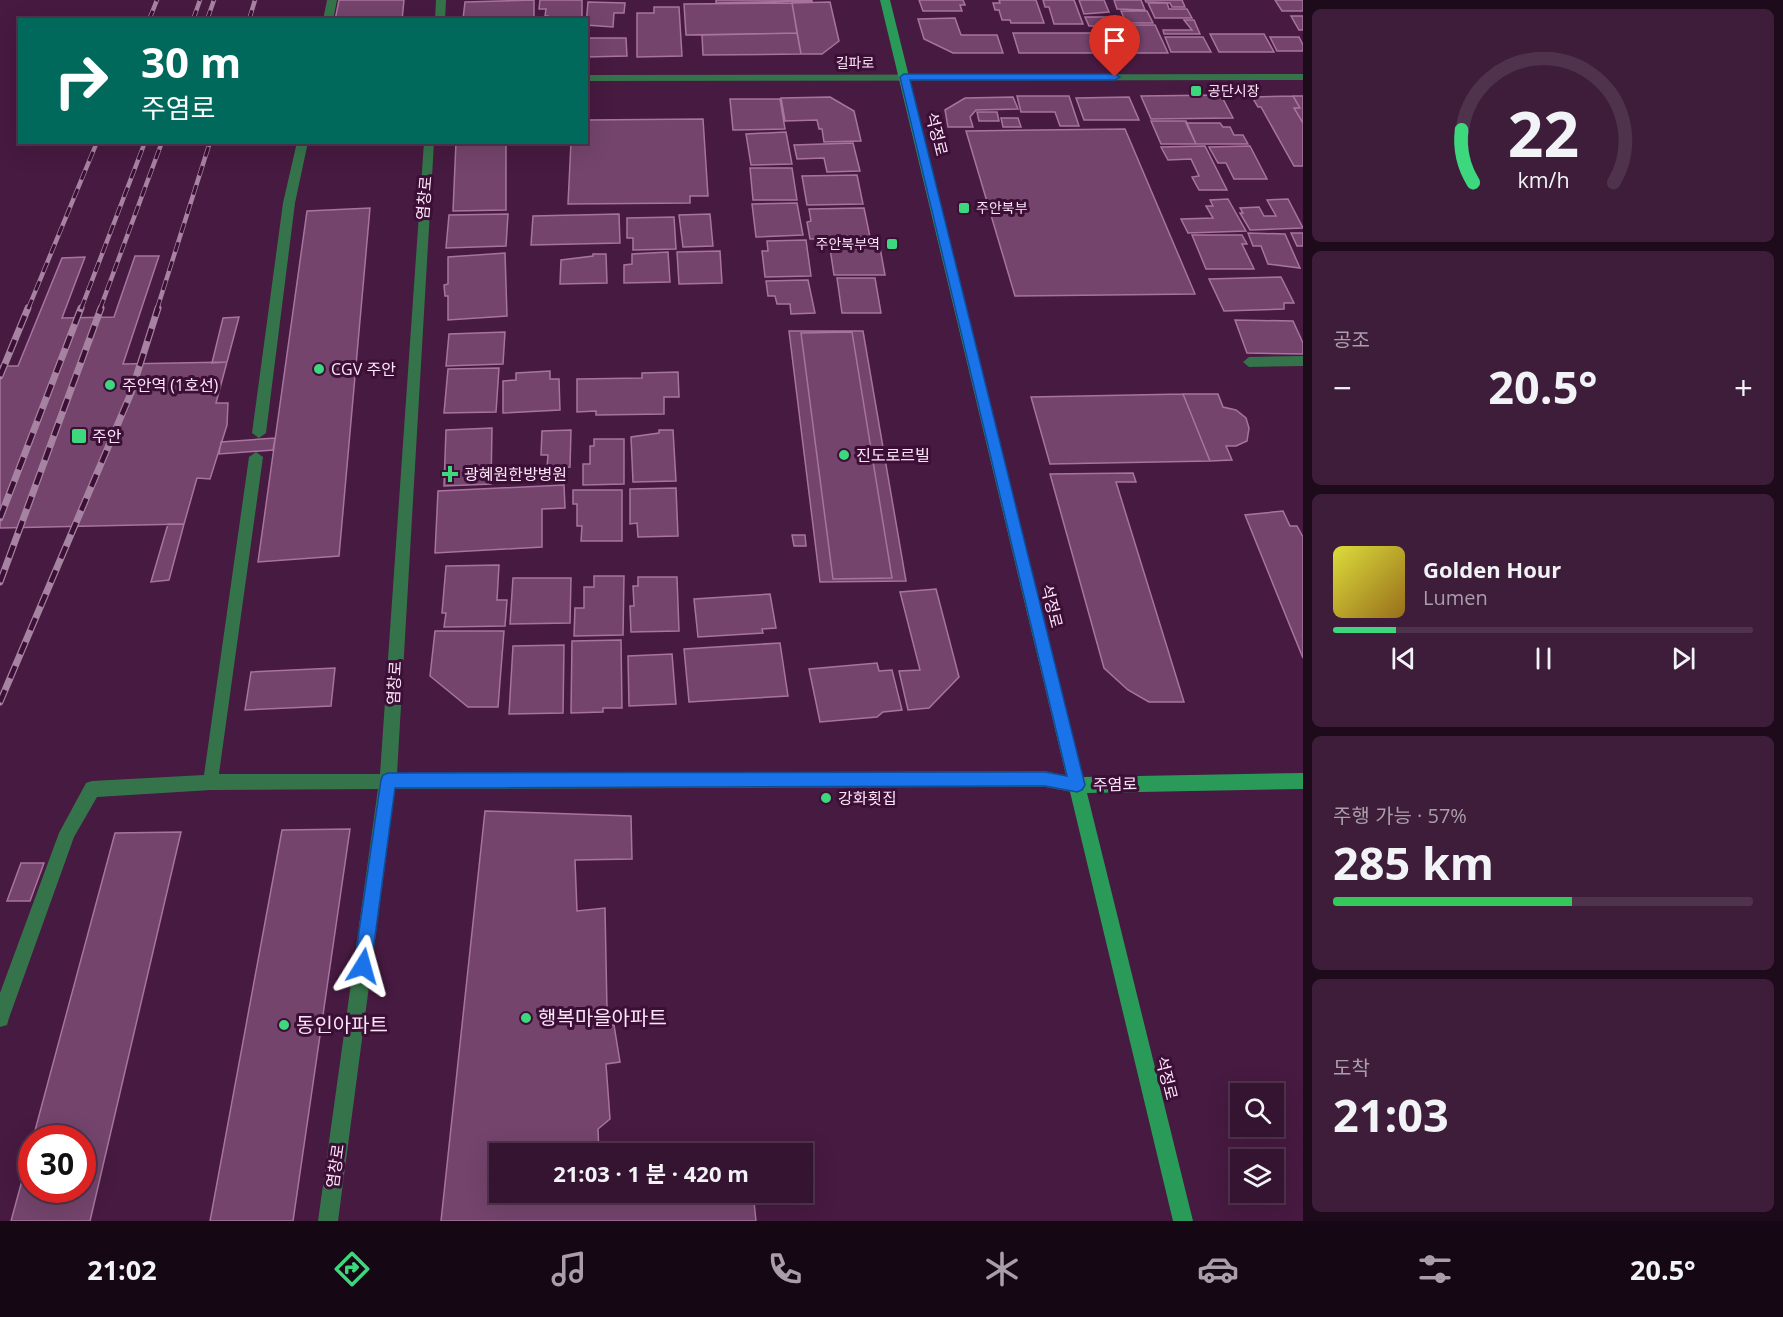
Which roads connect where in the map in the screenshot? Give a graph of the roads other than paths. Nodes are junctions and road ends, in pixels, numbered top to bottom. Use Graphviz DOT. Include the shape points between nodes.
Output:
graph roads {
  1 [pos="332,0"];
  2 [pos="441,0"];
  3 [pos="885,0"];
  4 [pos="328,18"];
  5 [pos="440,18"];
  6 [pos="904,77"];
  7 [pos="1303,77"];
  8 [pos="588,78"];
  9 [pos="303,144"];
  10 [pos="429,144"];
  11 [pos="1303,361"];
  12 [pos="1249,362"];
  13 [pos="259,433"];
  14 [pos="256,457"];
  15 [pos="388,780"];
  16 [pos="1303,781"];
  17 [pos="211,782"];
  18 [pos="1077,785"];
  19 [pos="0,1018"];
  20 [pos="328,1221"];
  21 [pos="1183,1221"];
  1 -- 4 [label="street"];
  2 -- 5 [label="street"];
  3 -- 6 [label="main road, 석정로"];
  6 -- 7 [label="street, 길파로"];
  6 -- 8 [label="street, 길파로"];
  6 -- 18 [label="main road, 석정로"];
  9 -- 13 [label="street" via="290,203"];
  10 -- 15 [label="street, 염창로"];
  11 -- 12 [label="street"];
  14 -- 17 [label="street"];
  15 -- 17 [label="street, 주염로"];
  15 -- 18 [label="street, 주염로" via="1045,779"];
  15 -- 20 [label="street, 염창로"];
  16 -- 18 [label="main road, 주염로"];
  17 -- 19 [label="street, 주염로" via="92,789 67,833"];
  18 -- 21 [label="main road, 석정로"];
}
